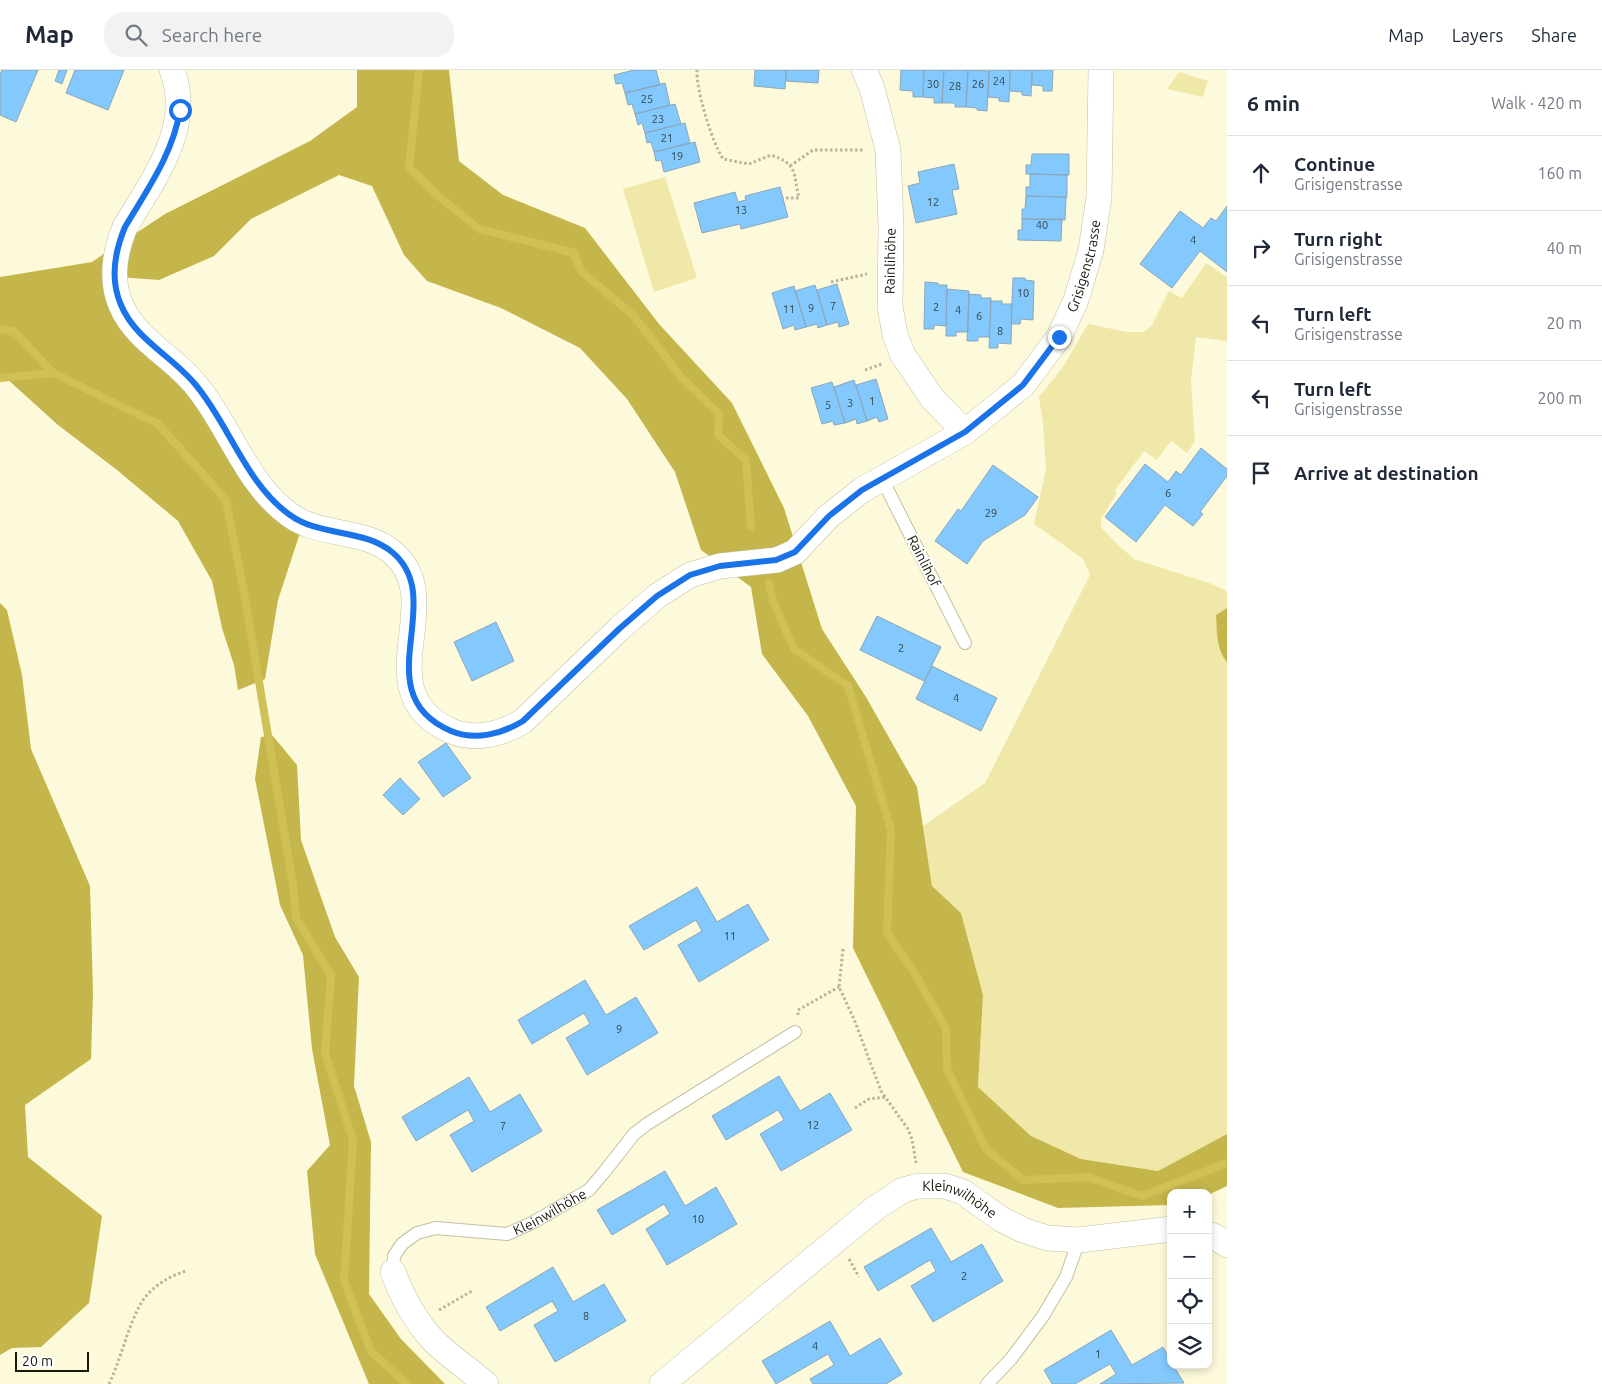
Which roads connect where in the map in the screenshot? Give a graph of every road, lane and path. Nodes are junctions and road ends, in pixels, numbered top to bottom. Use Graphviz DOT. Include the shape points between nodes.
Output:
graph roads {
  1 [pos="172,70"];
  2 [pos="698,70"];
  3 [pos="864,70"];
  4 [pos="1101,70"];
  5 [pos="865,150"];
  6 [pos="790,166"];
  7 [pos="783,198"];
  8 [pos="868,273"];
  9 [pos="831,282"];
  10 [pos="965,432"];
  11 [pos="882,479"];
  12 [pos="965,643"];
  13 [pos="843,949"];
  14 [pos="840,987"];
  15 [pos="808,1005"];
  16 [pos="795,1032"];
  17 [pos="886,1097"];
  18 [pos="855,1108"];
  19 [pos="916,1164"];
  20 [pos="1167,1229"];
  21 [pos="1212,1235"];
  22 [pos="1079,1240"];
  23 [pos="1227,1246"];
  24 [pos="186,1271"];
  25 [pos="393,1272"];
  26 [pos="109,1384"];
  27 [pos="486,1384"];
  28 [pos="662,1384"];
  29 [pos="987,1384"];
  1 -- 11 [label="street, Grisigenstrasse" via="179,95 177,126 165,158 120,239 115,278 121,305 136,329 196,386 262,488 282,508 295,519 313,527 374,541 402,560 411,577 414,594 408,666 411,688 429,716 447,729 458,734 480,736 513,727 536,710 657,596 690,575 720,566 776,560 795,552 829,516"];
  2 -- 6 [label="path" via="699,96 723,159 749,164 771,154 785,159"];
  3 -- 10 [label="street, Rainlihöhe" via="888,150 890,306 895,335 903,356 932,398"];
  4 -- 10 [label="street, Grisigenstrasse" via="1099,197 1091,250 1076,300 1059,337 1023,385"];
  5 -- 6 [label="path" via="813,150"];
  6 -- 7 [label="path" via="795,174 799,198"];
  8 -- 9 [label="path"];
  10 -- 11 [label="street, Grisigenstrasse"];
  11 -- 12 [label="lane, Rainlihof"];
  13 -- 14 [label="path"];
  14 -- 15 [label="path"];
  14 -- 17 [label="path"];
  16 -- 25 [label="lane, Kleinwilhöhe" via="647,1124 634,1134 589,1190 507,1234 436,1228 417,1233 402,1244 394,1256"];
  17 -- 18 [label="path" via="869,1099"];
  17 -- 19 [label="path" via="908,1129"];
  20 -- 22 [label="street, Kleinwilhöhe"];
  21 -- 23 [label="street"];
  22 -- 28 [label="street, Kleinwilhöhe" via="1047,1238 1023,1230 963,1192 945,1186 918,1186 903,1190 874,1209"];
  22 -- 29 [label="lane" via="1066,1277 1043,1316 1011,1359"];
  24 -- 26 [label="path" via="152,1290 141,1304"];
  25 -- 27 [label="street, Kleinwilhöhe" via="400,1291 433,1340"];
}
